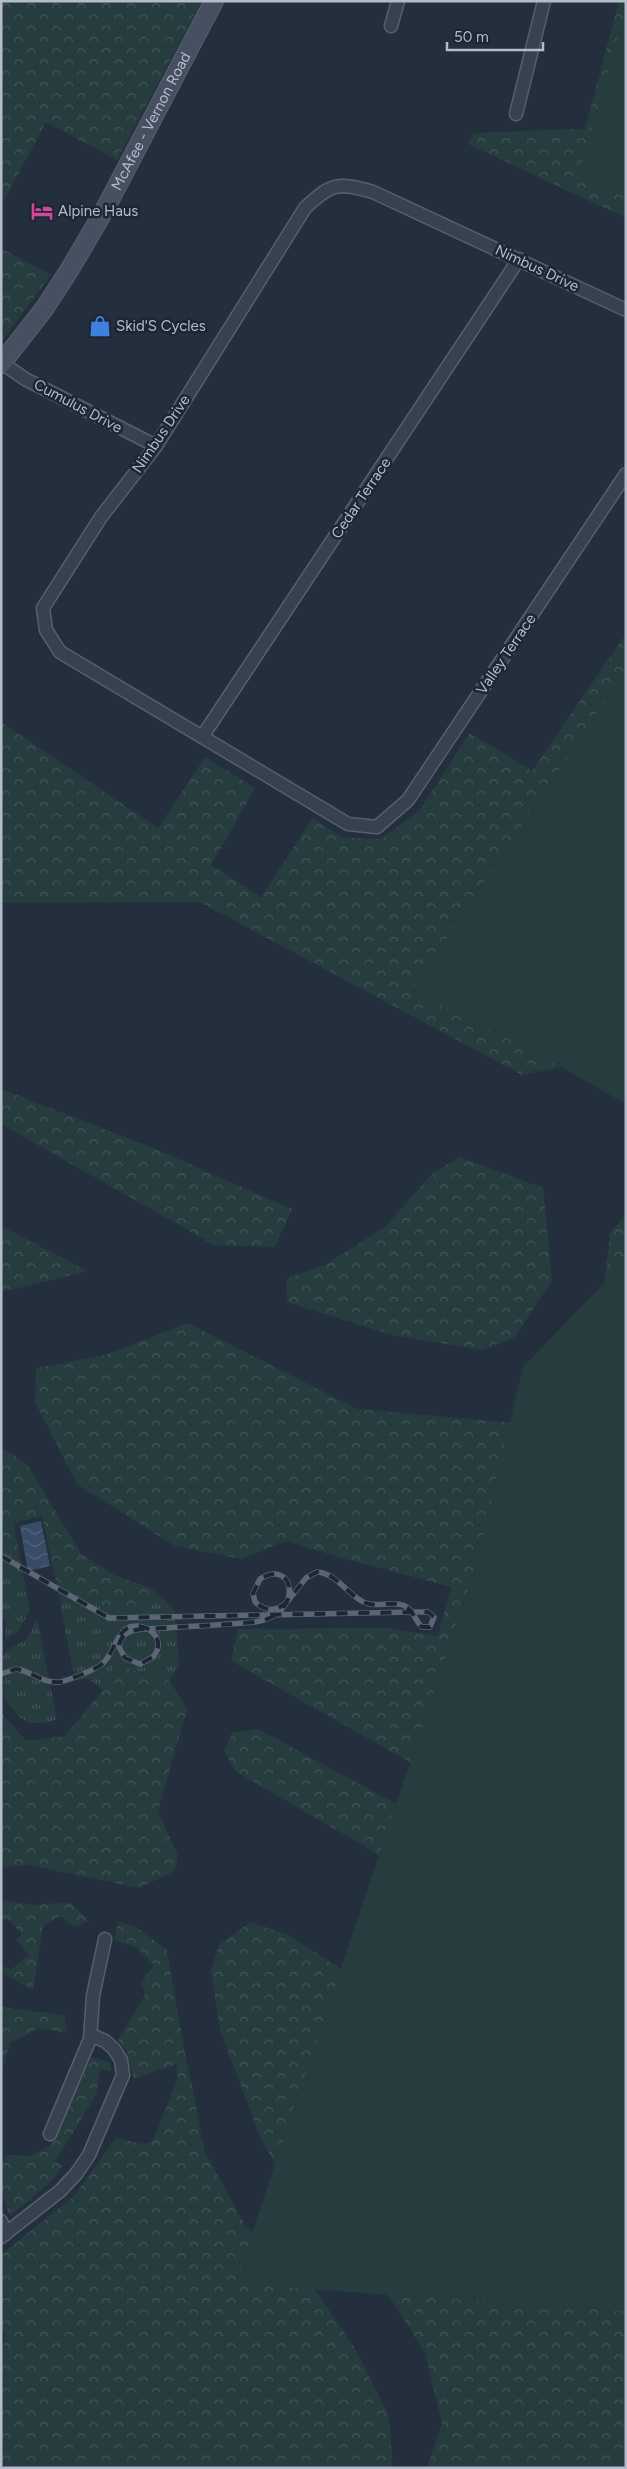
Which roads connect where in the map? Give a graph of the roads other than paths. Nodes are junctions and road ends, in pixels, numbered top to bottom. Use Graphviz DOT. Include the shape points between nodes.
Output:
graph roads {
  1 [pos="214,1"];
  2 [pos="398,1"];
  3 [pos="544,1"];
  4 [pos="391,26"];
  5 [pos="516,114"];
  6 [pos="519,259"];
  7 [pos="626,310"];
  8 [pos="2,363"];
  9 [pos="156,446"];
  10 [pos="626,474"];
  11 [pos="202,737"];
  12 [pos="377,827"];
  13 [pos="105,1939"];
  14 [pos="90,2035"];
  15 [pos="50,2134"];
  16 [pos="1,2221"];
  17 [pos="4,2236"];
  1 -- 8 [label="main road, McAfee - Vernon Road" via="104,211 44,309"];
  2 -- 4 [label="street"];
  3 -- 5 [label="street"];
  6 -- 7 [label="street, Nimbus Drive"];
  6 -- 9 [label="street, Nimbus Drive" via="373,192 347,184 324,190 305,208"];
  6 -- 11 [label="street, Cedar Terrace"];
  8 -- 9 [label="street, Cumulus Drive" via="34,384"];
  9 -- 11 [label="street, Nimbus Drive" via="101,517 43,608 46,630 60,652"];
  10 -- 12 [label="street, Valley Terrace" via="408,800"];
  11 -- 12 [label="street, Nimbus Drive" via="348,824"];
  13 -- 14 [label="street" via="93,1996"];
  14 -- 15 [label="street"];
  14 -- 17 [label="street" via="106,2041 114,2049 121,2060 123,2075 89,2155 60,2191"];
  16 -- 17 [label="street"];
}
